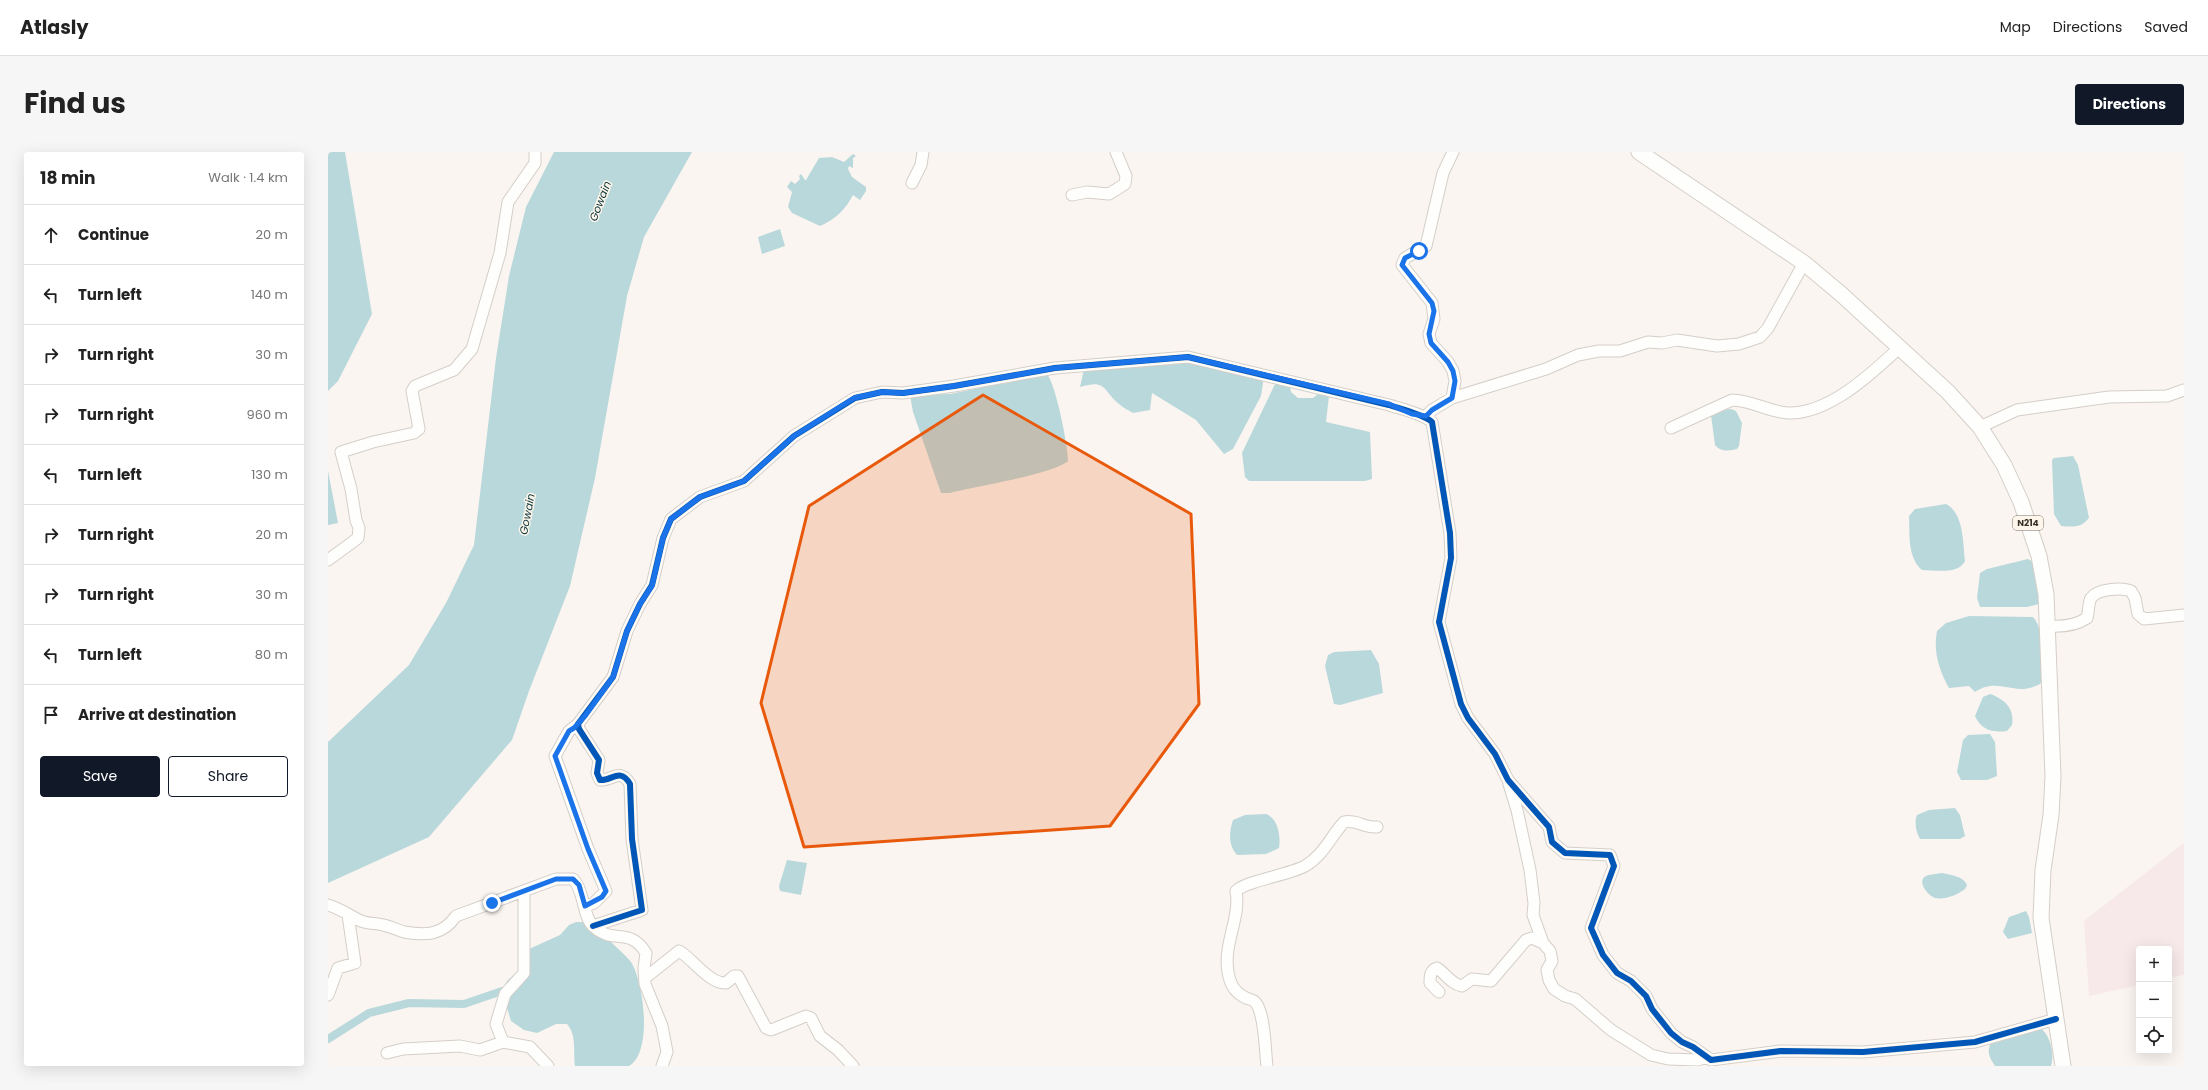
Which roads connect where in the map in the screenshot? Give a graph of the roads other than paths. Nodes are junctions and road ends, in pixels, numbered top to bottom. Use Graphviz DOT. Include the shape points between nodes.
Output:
graph roads {
  1 [pos="535,152"];
  2 [pos="924,152"];
  3 [pos="1116,152"];
  4 [pos="1453,152"];
  5 [pos="1639,152"];
  6 [pos="912,183"];
  7 [pos="1072,195"];
  8 [pos="1804,263"];
  9 [pos="1899,348"];
  10 [pos="2184,390"];
  11 [pos="1452,398"];
  12 [pos="1426,416"];
  13 [pos="1980,427"];
  14 [pos="1671,428"];
  15 [pos="328,560"];
  16 [pos="2184,615"];
  17 [pos="2048,626"];
  18 [pos="578,724"];
  19 [pos="1508,780"];
  20 [pos="1377,827"];
  21 [pos="524,891"];
  22 [pos="328,905"];
  23 [pos="585,906"];
  24 [pos="348,915"];
  25 [pos="593,926"];
  26 [pos="1543,943"];
  27 [pos="645,978"];
  28 [pos="1439,992"];
  29 [pos="328,995"];
  30 [pos="2056,1019"];
  31 [pos="503,1042"];
  32 [pos="387,1053"];
  33 [pos="1706,1057"];
  34 [pos="548,1066"];
  35 [pos="662,1066"];
  36 [pos="853,1066"];
  37 [pos="1267,1066"];
  38 [pos="2063,1066"];
  1 -- 15 [label="street" via="535,163 508,202 500,253 472,348 454,370 415,386 412,391 419,429 414,433 341,452 352,489 359,528 358,538"];
  2 -- 6 [label="street"];
  3 -- 7 [label="street" via="1126,176 1125,184 1109,194 1087,192"];
  4 -- 11 [label="street" via="1443,173 1426,246 1405,258 1402,265 1432,303 1434,319 1429,334 1431,343 1453,371 1455,381"];
  5 -- 8 [label="highway, N214"];
  8 -- 9 [label="highway, N214"];
  8 -- 11 [label="street" via="1768,328 1760,337 1738,344 1717,346 1677,340 1648,342 1620,351 1578,355 1546,369"];
  9 -- 13 [label="highway, N214" via="1948,392"];
  9 -- 14 [label="street" via="1868,377 1823,404 1788,413 1741,400 1732,400"];
  10 -- 13 [label="street" via="2167,396 2109,397 2017,410"];
  11 -- 12 [label="street"];
  12 -- 18 [label="street" via="1412,414 1389,404 1188,357 1055,368 954,386 903,393 882,392 854,398 794,436 744,481 700,497 671,519 663,538 652,586 627,631 613,677"];
  12 -- 19 [label="street" via="1432,422 1450,533 1451,558 1439,622 1446,655 1461,704 1468,718 1495,754"];
  13 -- 17 [label="highway, N214" via="2004,465 2021,502 2039,556 2046,594"];
  16 -- 17 [label="street" via="2144,618 2138,614 2131,591 2115,589 2095,594 2089,604 2087,618 2080,623"];
  17 -- 30 [label="highway, N214" via="2053,776 2051,815 2043,870 2041,918"];
  18 -- 23 [label="street" via="569,731 555,756 606,891 598,900"];
  18 -- 25 [label="street" via="578,729 599,760 597,774 600,780 620,776 630,784 632,839 642,910"];
  19 -- 26 [label="street" via="1530,870 1533,915"];
  19 -- 33 [label="street" via="1549,827 1552,842 1565,853 1610,855 1614,866 1591,928 1603,955 1617,973 1631,981 1646,996 1652,1009 1671,1033"];
  20 -- 37 [label="street" via="1368,828 1354,821 1344,822 1317,857 1305,866 1271,879 1244,884 1236,891 1238,903 1229,941 1227,970 1231,987 1256,1002 1261,1013"];
  21 -- 23 [label="street" via="556,879 573,879 579,885"];
  21 -- 24 [label="street" via="456,916 449,926 433,934 403,932"];
  21 -- 31 [label="street" via="524,973 505,994 496,1024"];
  22 -- 24 [label="street"];
  23 -- 25 [label="street"];
  24 -- 29 [label="street" via="355,963 338,968"];
  25 -- 27 [label="street" via="608,936 628,936 640,943 646,953"];
  26 -- 28 [label="street" via="1532,938 1526,940 1491,981 1472,979 1462,986 1457,985 1440,970 1434,969 1430,974 1430,983"];
  26 -- 33 [label="street" via="1550,950 1552,961 1548,970 1549,980 1554,989 1575,999 1611,1030 1651,1055 1668,1059 1698,1060"];
  27 -- 35 [label="street" via="645,984 662,1026 667,1052"];
  27 -- 36 [label="street" via="679,951 701,971 720,983 726,984 734,976 738,976 766,1028 771,1030 806,1016 811,1018 820,1036"];
  30 -- 33 [label="street" via="1975,1042 1893,1050 1781,1051 1711,1060"];
  30 -- 38 [label="highway, N214"];
  31 -- 32 [label="street" via="480,1050 460,1046 403,1049"];
  31 -- 34 [label="street" via="530,1047"];
}
